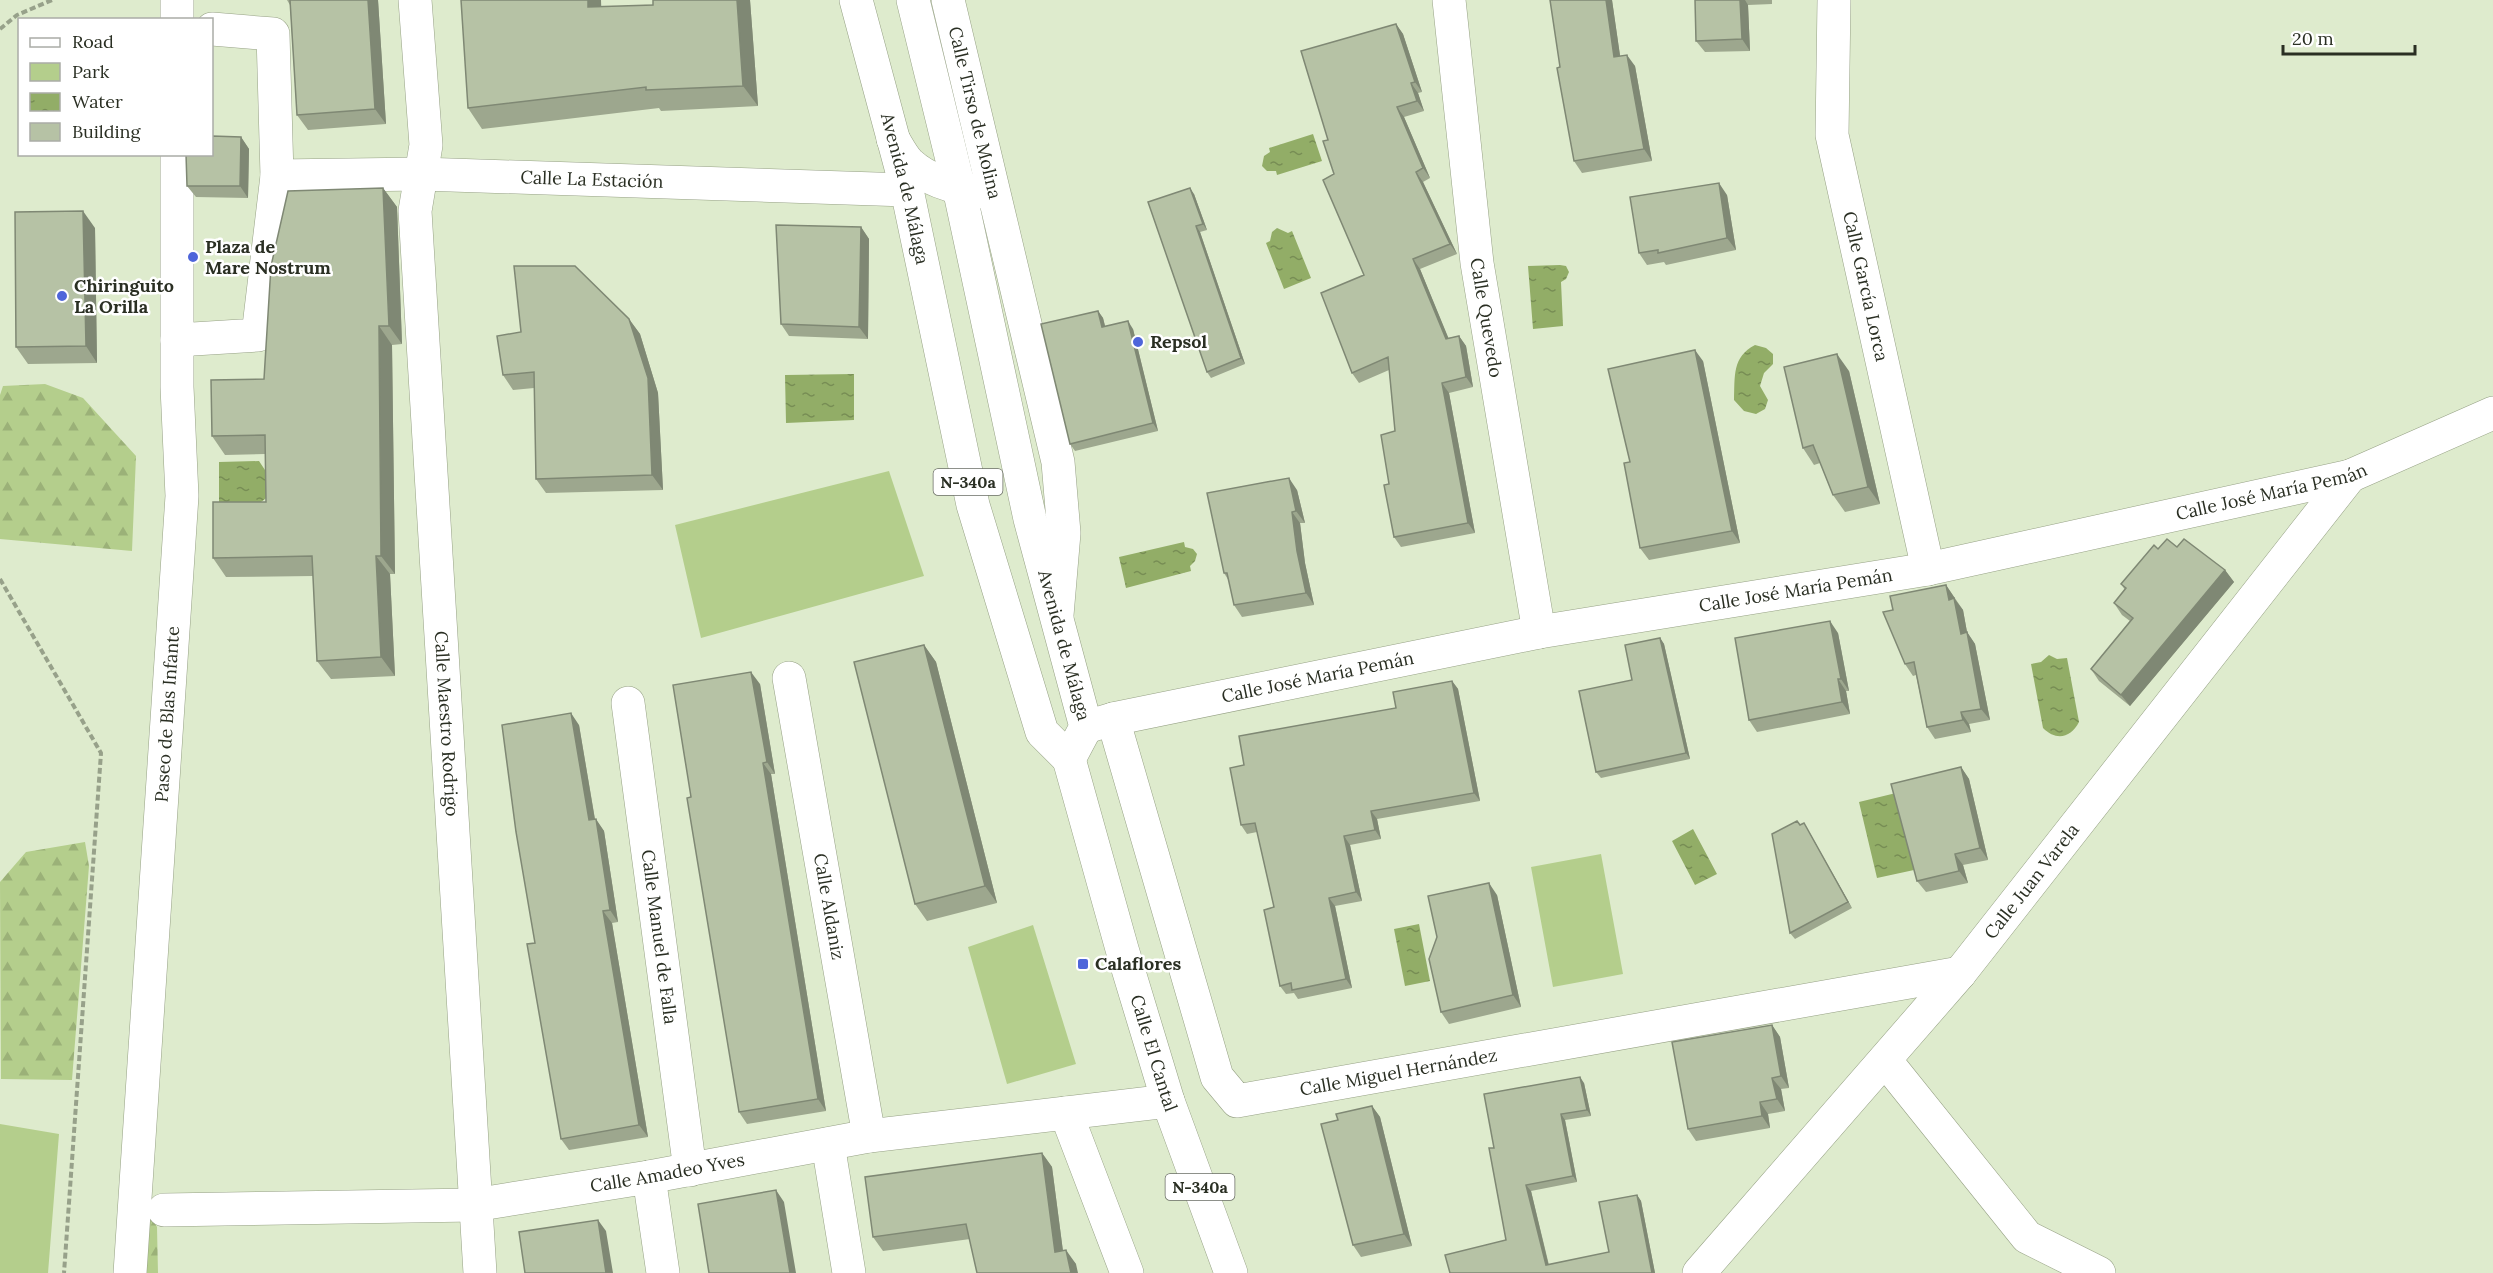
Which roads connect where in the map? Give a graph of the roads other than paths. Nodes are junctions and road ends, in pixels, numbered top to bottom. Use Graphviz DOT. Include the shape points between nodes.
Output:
graph roads {
  1 [pos="177,0"];
  2 [pos="416,0"];
  3 [pos="856,0"];
  4 [pos="913,0"];
  5 [pos="948,0"];
  6 [pos="1449,0"];
  7 [pos="1834,0"];
  8 [pos="177,18"];
  9 [pos="213,29"];
  10 [pos="893,139"];
  11 [pos="177,156"];
  12 [pos="421,174"];
  13 [pos="277,176"];
  14 [pos="992,184"];
  15 [pos="959,188"];
  16 [pos="907,190"];
  17 [pos="177,340"];
  18 [pos="2493,413"];
  19 [pos="2350,476"];
  20 [pos="1928,568"];
  21 [pos="1056,621"];
  22 [pos="1539,632"];
  23 [pos="789,678"];
  24 [pos="628,704"];
  25 [pos="1100,723"];
  26 [pos="1069,759"];
  27 [pos="1960,973"];
  28 [pos="1885,1059"];
  29 [pos="1168,1101"];
  30 [pos="1066,1113"];
  31 [pos="869,1136"];
  32 [pos="828,1144"];
  33 [pos="690,1170"];
  34 [pos="649,1177"];
  35 [pos="474,1205"];
  36 [pos="164,1210"];
  37 [pos="130,1273"];
  38 [pos="480,1273"];
  39 [pos="663,1273"];
  40 [pos="849,1273"];
  41 [pos="1127,1273"];
  42 [pos="1232,1273"];
  43 [pos="1699,1273"];
  44 [pos="2099,1273"];
  1 -- 8 [label="street"];
  2 -- 12 [label="street, Calle Maestro Rodrigo" via="426,145"];
  3 -- 10 [label="street, Avenida de Málaga / N-340a"];
  4 -- 15 [label="street, Avenida de Málaga / N-340a"];
  5 -- 14 [label="street, Calle Tirso de Molina"];
  6 -- 22 [label="street, Calle Quevedo" via="1477,263"];
  7 -- 20 [label="street, Calle García Lorca" via="1832,135"];
  9 -- 13 [label="street" via="273,34"];
  10 -- 15 [label="street" via="909,163"];
  10 -- 16 [label="street, Avenida de Málaga / N-340a"];
  11 -- 17 [label="street, Paseo de Blas Infante"];
  12 -- 13 [label="street, Calle La Estación"];
  12 -- 16 [label="street, Calle La Estación"];
  12 -- 35 [label="street, Calle Maestro Rodrigo" via="415,211"];
  13 -- 17 [label="street" via="258,335"];
  14 -- 15 [label="street"];
  14 -- 21 [label="street, Calle Tirso de Molina" via="1058,462 1064,533"];
  15 -- 21 [label="street, Avenida de Málaga / N-340a" via="1030,519"];
  16 -- 26 [label="street, Avenida de Málaga / N-340a" via="973,505 1042,732"];
  17 -- 37 [label="street, Paseo de Blas Infante" via="182,496"];
  18 -- 19 [label="street, Calle José María Pemán"];
  19 -- 20 [label="street, Calle José María Pemán"];
  19 -- 27 [label="street, Calle Juan Varela"];
  20 -- 22 [label="street, Calle José María Pemán"];
  21 -- 25 [label="street, Avenida de Málaga / N-340a"];
  22 -- 25 [label="street, Calle José María Pemán"];
  23 -- 31 [label="street, Calle Aldaniz"];
  24 -- 33 [label="street, Calle Manuel de Falla"];
  25 -- 26 [label="street, Avenida de Málaga"];
  25 -- 27 [label="street, Calle Miguel Hernández" via="1217,1077 1237,1101"];
  26 -- 29 [label="street, Calle El Cantal / N-340a"];
  27 -- 28 [label="street, Calle Juan Varela"];
  28 -- 43 [label="street, Calle Juan Varela"];
  28 -- 44 [label="street" via="2027,1237"];
  29 -- 30 [label="street, Calle Amadeo Yves"];
  29 -- 42 [label="street, Calle El Cantal / N-340a"];
  30 -- 31 [label="street, Calle Amadeo Yves"];
  30 -- 41 [label="street"];
  31 -- 32 [label="street, Calle Amadeo Yves"];
  32 -- 33 [label="street, Calle Amadeo Yves"];
  32 -- 40 [label="street"];
  33 -- 34 [label="street, Calle Amadeo Yves"];
  34 -- 35 [label="street, Calle Amadeo Yves"];
  34 -- 39 [label="street"];
  35 -- 36 [label="street, Calle Amadeo Yves"];
  35 -- 38 [label="street, Calle Maestro Rodrigo"];
}
